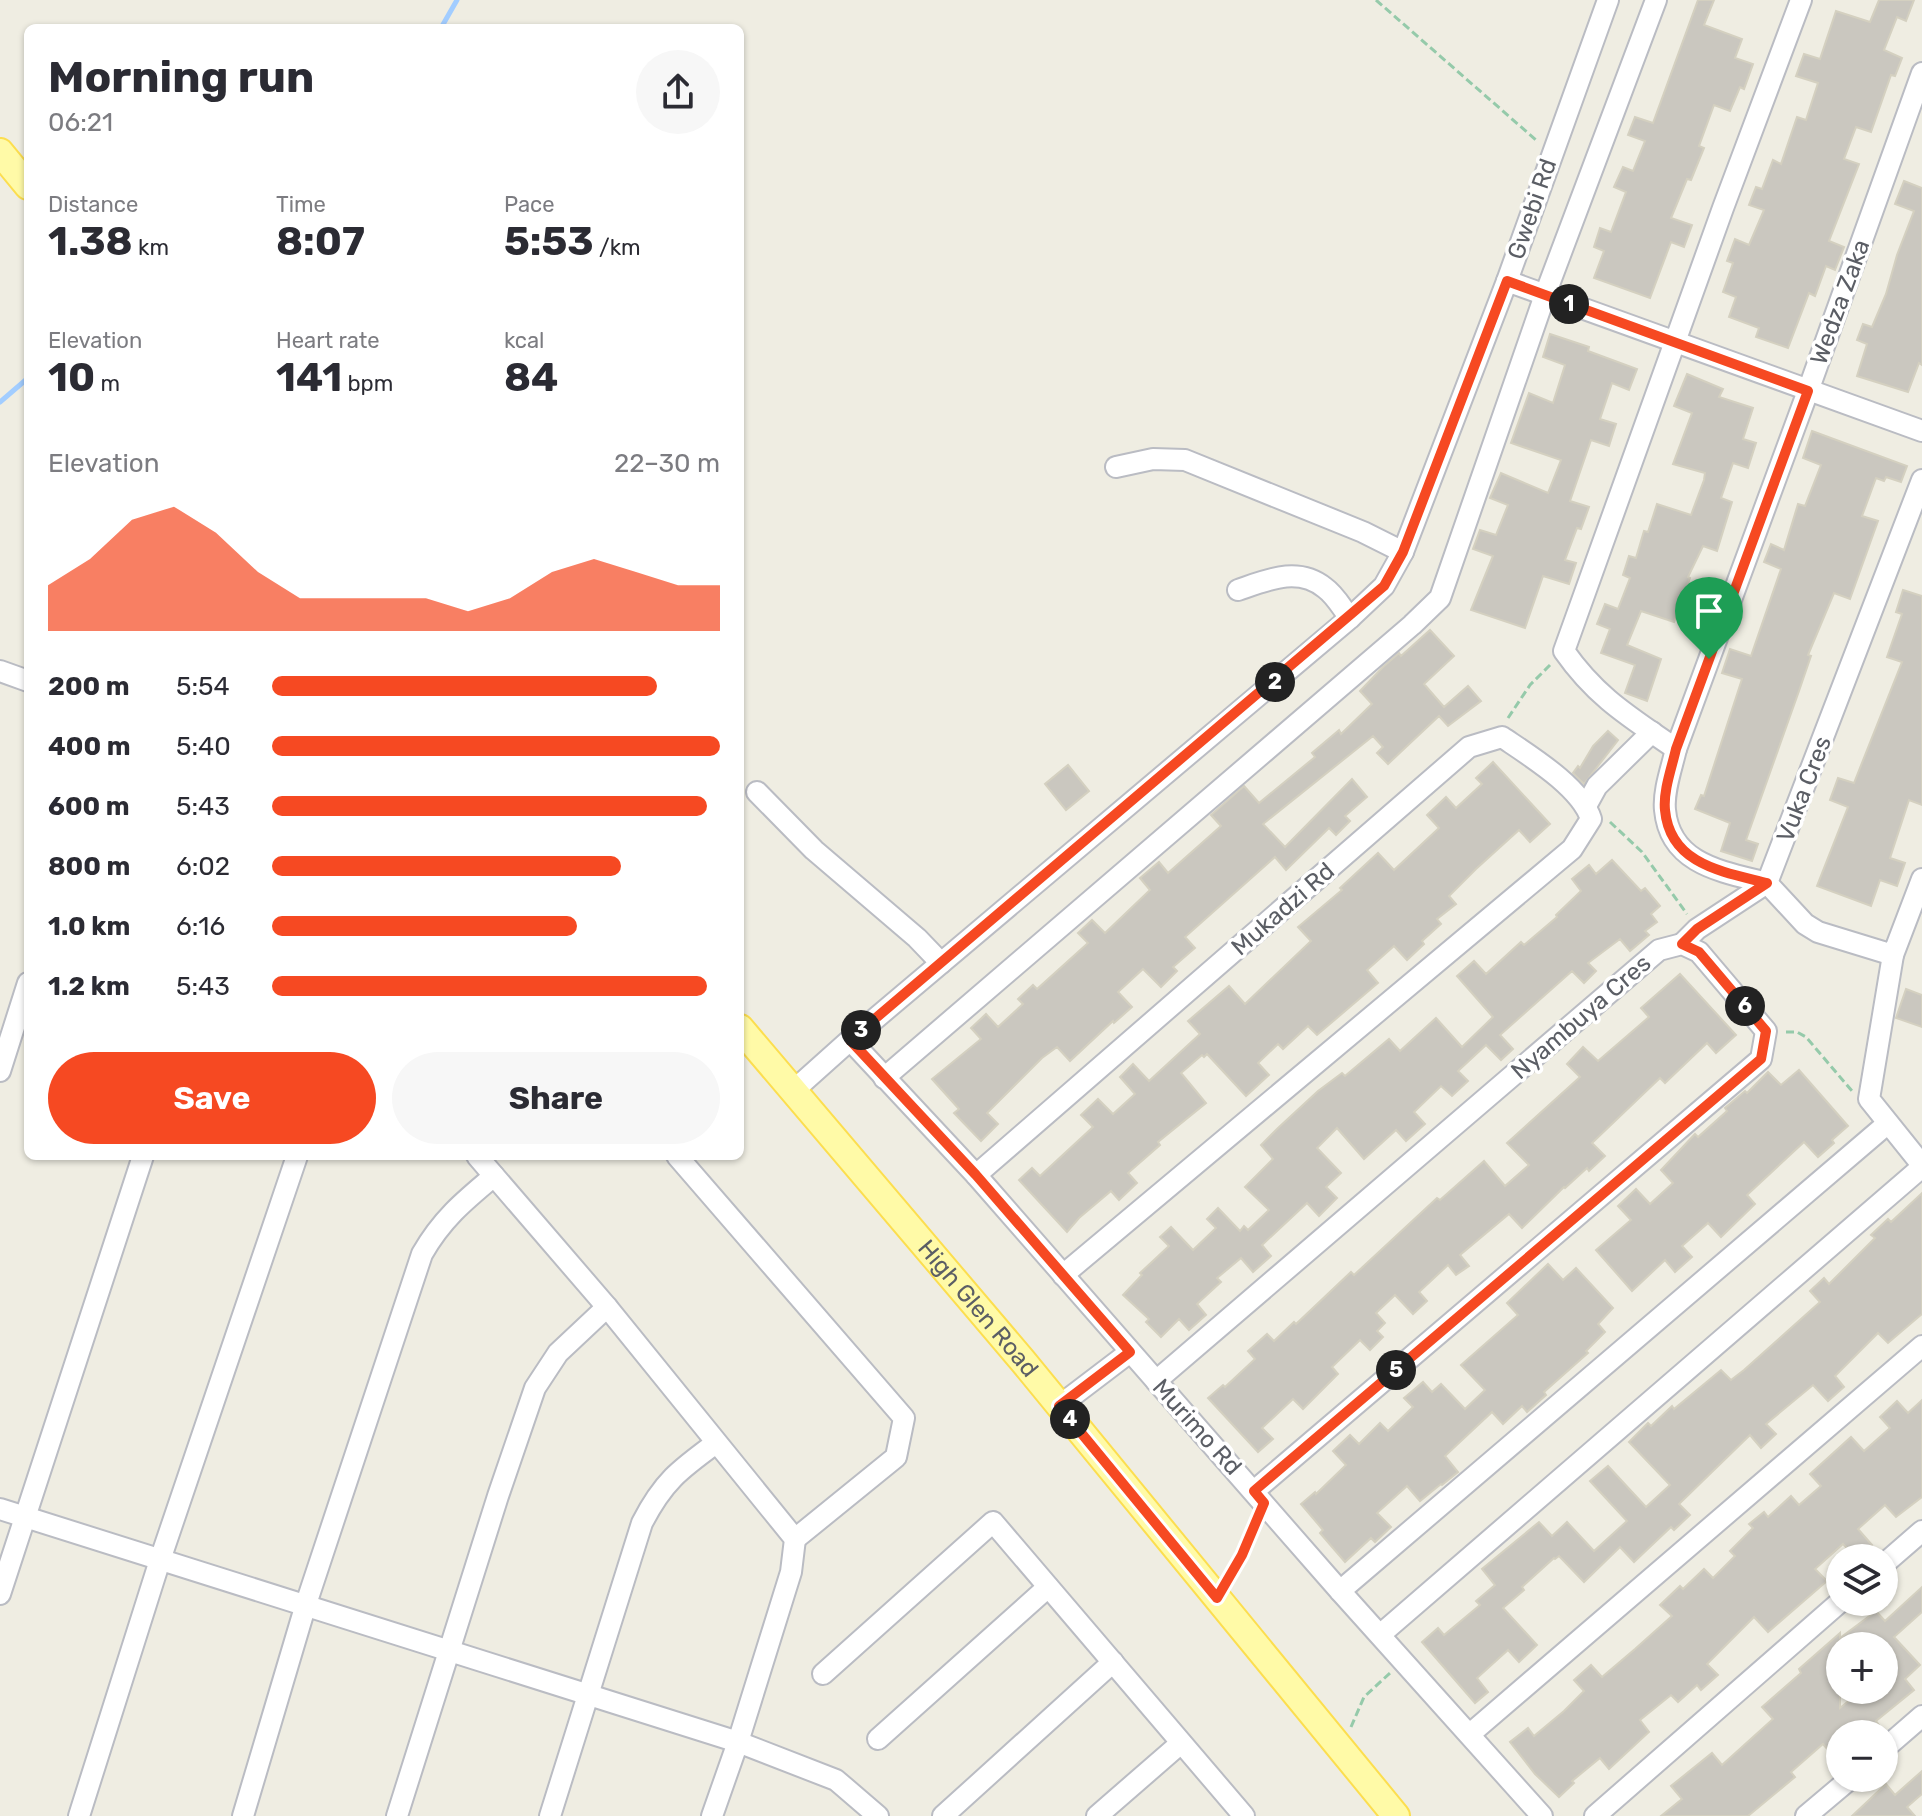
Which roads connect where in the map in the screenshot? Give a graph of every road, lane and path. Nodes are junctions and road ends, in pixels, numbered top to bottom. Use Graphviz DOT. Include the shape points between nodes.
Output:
graph roads {
  1 [pos="1376,0"];
  2 [pos="1608,0"];
  3 [pos="1656,0"];
  4 [pos="1801,0"];
  5 [pos="1922,73"];
  6 [pos="0,152"];
  7 [pos="1551,153"];
  8 [pos="24,181"];
  9 [pos="1507,281"];
  10 [pos="1545,295"];
  11 [pos="1675,342"];
  12 [pos="1808,391"];
  13 [pos="1922,431"];
  14 [pos="1116,467"];
  15 [pos="1922,480"];
  16 [pos="1403,552"];
  17 [pos="1238,590"];
  18 [pos="1350,618"];
  19 [pos="1564,651"];
  20 [pos="0,671"];
  21 [pos="24,680"];
  22 [pos="1652,732"];
  23 [pos="1502,737"];
  24 [pos="1676,749"];
  25 [pos="757,792"];
  26 [pos="1589,813"];
  27 [pos="1922,879"];
  28 [pos="1767,883"];
  29 [pos="1697,929"];
  30 [pos="1682,944"];
  31 [pos="1893,955"];
  32 [pos="941,963"];
  33 [pos="24,996"];
  34 [pos="1766,1031"];
  35 [pos="744,1033"];
  36 [pos="850,1040"];
  37 [pos="0,1071"];
  38 [pos="884,1078"];
  39 [pos="793,1091"];
  40 [pos="1869,1099"];
  41 [pos="1887,1124"];
  42 [pos="142,1160"];
  43 [pos="296,1160"];
  44 [pos="480,1160"];
  45 [pos="680,1160"];
  46 [pos="1922,1166"];
  47 [pos="976,1175"];
  48 [pos="494,1176"];
  49 [pos="1063,1275"];
  50 [pos="607,1307"];
  51 [pos="1922,1346"];
  52 [pos="1130,1352"];
  53 [pos="1156,1381"];
  54 [pos="1059,1406"];
  55 [pos="716,1443"];
  56 [pos="1259,1497"];
  57 [pos="0,1509"];
  58 [pos="24,1517"];
  59 [pos="1922,1531"];
  60 [pos="795,1539"];
  61 [pos="1898,1552"];
  62 [pos="160,1560"];
  63 [pos="1048,1587"];
  64 [pos="1340,1591"];
  65 [pos="0,1594"];
  66 [pos="1217,1598"];
  67 [pos="306,1604"];
  68 [pos="1826,1614"];
  69 [pos="1381,1634"];
  70 [pos="449,1651"];
  71 [pos="1404,1660"];
  72 [pos="1113,1662"];
  73 [pos="823,1674"];
  74 [pos="588,1694"];
  75 [pos="1922,1716"];
  76 [pos="1470,1734"];
  77 [pos="1898,1737"];
  78 [pos="878,1739"];
  79 [pos="738,1742"];
  80 [pos="1181,1743"];
  81 [pos="1341,1749"];
  82 [pos="1834,1792"];
  83 [pos="79,1816"];
  84 [pos="243,1816"];
  85 [pos="397,1816"];
  86 [pos="550,1816"];
  87 [pos="712,1816"];
  88 [pos="878,1816"];
  89 [pos="943,1816"];
  90 [pos="1097,1816"];
  91 [pos="1244,1816"];
  92 [pos="1396,1816"];
  93 [pos="1542,1816"];
  94 [pos="1595,1816"];
  95 [pos="1806,1816"];
  1 -- 7 [label="path"];
  2 -- 7 [label="street, Gwebi Rd"];
  3 -- 10 [label="street"];
  4 -- 11 [label="street"];
  5 -- 12 [label="street, Wedza Zaka"];
  6 -- 8 [label="main road"];
  7 -- 9 [label="street, Gwebi Rd"];
  9 -- 10 [label="street"];
  9 -- 16 [label="street, Gwebi Rd"];
  10 -- 11 [label="street"];
  10 -- 38 [label="street" via="1440,598"];
  11 -- 12 [label="street"];
  11 -- 19 [label="street"];
  12 -- 13 [label="street"];
  12 -- 24 [label="street, Wedza Zaka"];
  14 -- 16 [label="street" via="1153,459 1185,460"];
  15 -- 28 [label="street, Vuka Cres"];
  16 -- 18 [label="street, Gwebi Rd" via="1384,586"];
  17 -- 18 [label="street" via="1282,575 1305,577 1325,588"];
  18 -- 32 [label="street, Gwebi Rd"];
  19 -- 22 [label="street" via="1584,679"];
  19 -- 23 [label="path" via="1514,705"];
  20 -- 21 [label="street"];
  22 -- 24 [label="street"];
  22 -- 26 [label="street" via="1597,786"];
  23 -- 26 [label="street"];
  23 -- 47 [label="street, Mukadzi Rd" via="1469,747"];
  24 -- 28 [label="street, Wedza Zaka" via="1664,808 1676,842 1697,863"];
  25 -- 32 [label="street"];
  26 -- 29 [label="path" via="1622,831"];
  26 -- 49 [label="street" via="1572,849"];
  27 -- 31 [label="street"];
  28 -- 29 [label="street, Nyambuya Cres"];
  28 -- 31 [label="street" via="1818,932"];
  29 -- 30 [label="street, Nyambuya Cres"];
  30 -- 34 [label="street" via="1699,952"];
  30 -- 53 [label="street, Nyambuya Cres" via="1659,950"];
  31 -- 40 [label="street"];
  32 -- 36 [label="street, Gwebi Rd"];
  33 -- 37 [label="street"];
  34 -- 40 [label="path" via="1806,1037 1857,1097"];
  34 -- 56 [label="street" via="1761,1059"];
  35 -- 39 [label="main road, High Glen Road"];
  36 -- 38 [label="street, Murimo Rd"];
  36 -- 39 [label="street, Gwebi Rd"];
  38 -- 47 [label="street, Murimo Rd"];
  39 -- 54 [label="main road, High Glen Road"];
  40 -- 41 [label="street"];
  41 -- 46 [label="street"];
  41 -- 64 [label="street"];
  42 -- 58 [label="street"];
  43 -- 62 [label="street"];
  44 -- 48 [label="street"];
  45 -- 60 [label="street" via="904,1418 896,1457"];
  46 -- 69 [label="street"];
  47 -- 49 [label="street, Murimo Rd"];
  48 -- 50 [label="street"];
  48 -- 67 [label="street" via="437,1227 422,1254"];
  49 -- 52 [label="street, Murimo Rd"];
  50 -- 55 [label="street"];
  50 -- 70 [label="street" via="558,1353 535,1388"];
  51 -- 76 [label="street"];
  52 -- 53 [label="street, Murimo Rd"];
  52 -- 54 [label="street"];
  53 -- 56 [label="street, Murimo Rd"];
  54 -- 66 [label="main road, High Glen Road"];
  55 -- 60 [label="street"];
  55 -- 74 [label="street" via="658,1491 642,1523"];
  56 -- 64 [label="street, Murimo Rd"];
  56 -- 66 [label="path" via="1242,1555"];
  57 -- 58 [label="street"];
  58 -- 62 [label="street"];
  58 -- 65 [label="street"];
  59 -- 61 [label="street"];
  60 -- 79 [label="street" via="791,1572"];
  62 -- 67 [label="street"];
  62 -- 83 [label="street"];
  63 -- 72 [label="street"];
  63 -- 73 [label="street" via="993,1522"];
  63 -- 78 [label="street"];
  64 -- 69 [label="street, Murimo Rd"];
  66 -- 81 [label="main road, High Glen Road"];
  67 -- 70 [label="street"];
  67 -- 84 [label="street"];
  68 -- 94 [label="street"];
  69 -- 71 [label="street, Murimo Rd"];
  70 -- 74 [label="street"];
  70 -- 85 [label="street"];
  71 -- 76 [label="street, Murimo Rd"];
  71 -- 81 [label="path" via="1364,1697"];
  72 -- 80 [label="street"];
  72 -- 89 [label="street"];
  74 -- 79 [label="street"];
  74 -- 86 [label="street"];
  75 -- 77 [label="street"];
  76 -- 93 [label="street, Murimo Rd"];
  79 -- 87 [label="street"];
  79 -- 88 [label="street" via="836,1780"];
  80 -- 90 [label="street"];
  80 -- 91 [label="street"];
  81 -- 92 [label="main road, High Glen Road"];
  82 -- 95 [label="street"];
}
